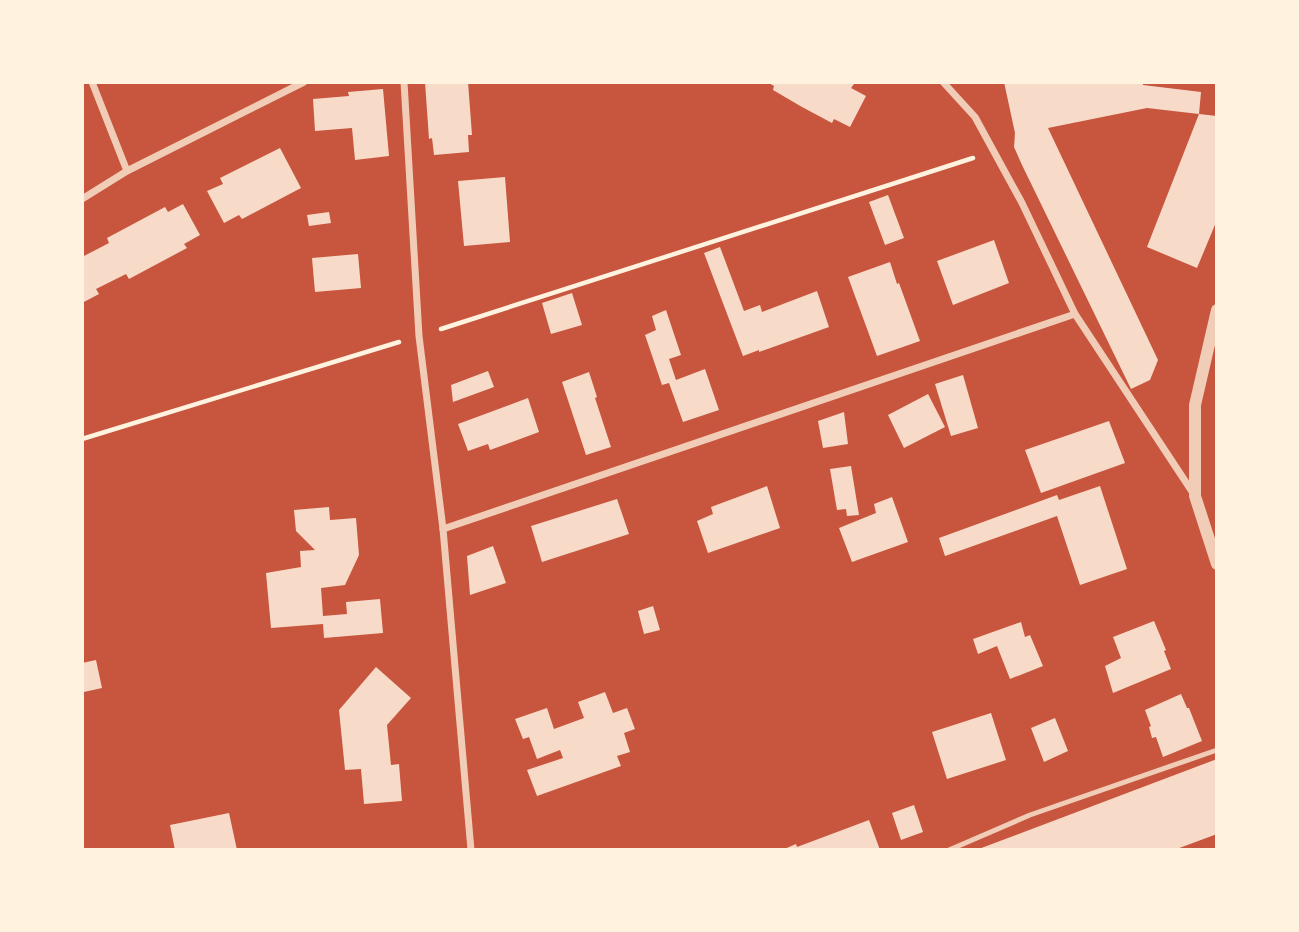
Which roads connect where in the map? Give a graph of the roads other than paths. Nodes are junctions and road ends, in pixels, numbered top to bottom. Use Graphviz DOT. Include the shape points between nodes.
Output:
graph roads {
  1 [pos="92,82"];
  2 [pos="304,82"];
  3 [pos="404,82"];
  4 [pos="943,82"];
  5 [pos="127,172"];
  6 [pos="82,199"];
  7 [pos="1217,310"];
  8 [pos="1075,314"];
  9 [pos="1195,496"];
  10 [pos="443,529"];
  11 [pos="1217,564"];
  12 [pos="1217,750"];
  13 [pos="471,850"];
  14 [pos="949,850"];
  1 -- 5 [label="street"];
  2 -- 5 [label="street"];
  3 -- 10 [label="street" via="419,336"];
  4 -- 8 [label="street" via="975,117"];
  5 -- 6 [label="street"];
  7 -- 9 [label="street" via="1195,405"];
  8 -- 9 [label="street"];
  8 -- 10 [label="street"];
  9 -- 11 [label="street"];
  10 -- 13 [label="street"];
  12 -- 14 [label="lane" via="1030,815"];
}
